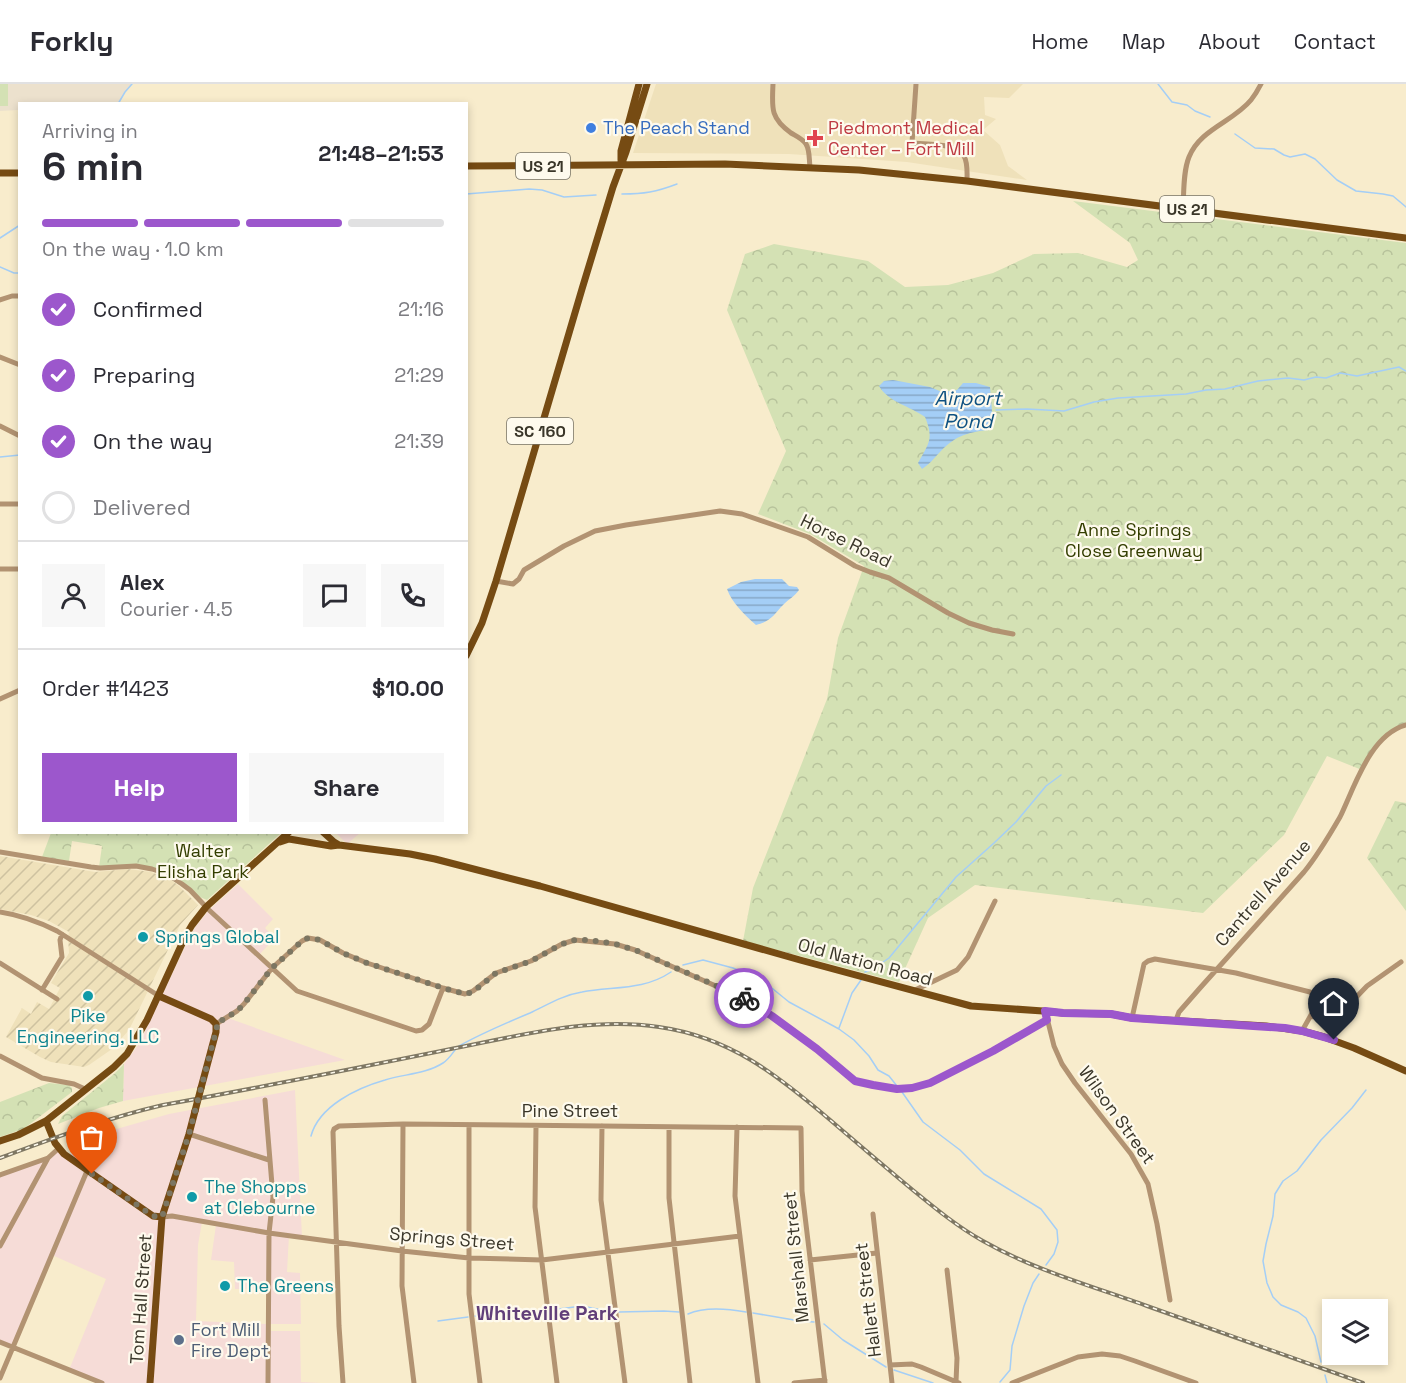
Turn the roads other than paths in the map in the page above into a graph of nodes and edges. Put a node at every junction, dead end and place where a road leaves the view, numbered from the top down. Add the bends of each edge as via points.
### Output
1 (639, 84) edge
2 (647, 84) edge
3 (773, 84) edge
4 (916, 84) edge
5 (1261, 84) edge
6 (621, 165) junction
7 (468, 166) edge
8 (810, 167) junction
9 (18, 172) edge
10 (0, 173) edge
11 (967, 181) junction
12 (1183, 208) junction
13 (1406, 238) edge
14 (18, 296) edge
15 (0, 300) edge
16 (0, 357) edge
17 (18, 364) edge
18 (0, 426) edge
19 (18, 435) edge
20 (0, 504) edge
21 (18, 504) edge
22 (0, 569) edge
23 (18, 569) edge
24 (496, 581) junction
25 (1013, 634) dead end
26 (468, 652) edge
27 (18, 691) edge
28 (0, 699) edge
29 (1406, 725) edge
30 (287, 834) edge
31 (325, 834) edge
32 (278, 842) junction
33 (339, 844) junction
34 (0, 852) edge
35 (994, 901) dead end
36 (206, 907) junction
37 (0, 912) edge
38 (63, 934) junction
39 (1401, 962) dead end
40 (0, 963) edge
41 (272, 968) junction
42 (1217, 969) junction
43 (443, 988) junction
44 (42, 990) junction
45 (913, 991) junction
46 (159, 996) junction
47 (57, 999) dead end
48 (1045, 1011) junction
49 (1310, 1017) junction
50 (1132, 1018) junction
51 (1047, 1020) junction
52 (1176, 1020) junction
53 (216, 1024) junction
54 (1302, 1031) junction
55 (0, 1056) edge
56 (1406, 1071) edge
57 (85, 1089) junction
58 (265, 1100) dead end
59 (46, 1120) junction
60 (403, 1124) junction
61 (469, 1125) junction
62 (536, 1126) junction
63 (602, 1126) junction
64 (669, 1127) junction
65 (737, 1127) junction
66 (801, 1128) joint
67 (189, 1134) junction
68 (0, 1141) edge
69 (59, 1148) junction
70 (48, 1158) junction
71 (269, 1160) junction
72 (87, 1171) junction
73 (0, 1174) edge
74 (873, 1214) dead end
75 (162, 1217) junction
76 (269, 1233) junction
77 (740, 1236) junction
78 (336, 1242) junction
79 (674, 1244) junction
80 (0, 1246) edge
81 (402, 1251) junction
82 (608, 1252) junction
83 (877, 1253) junction
84 (469, 1258) junction
85 (542, 1260) junction
86 (810, 1260) junction
87 (947, 1270) dead end
88 (1170, 1300) dead end
89 (0, 1342) edge
90 (13, 1346) junction
91 (890, 1365) junction
92 (0, 1378) edge
93 (825, 1382) edge
94 (958, 1382) edge
95 (102, 1383) edge
96 (150, 1383) edge
97 (268, 1383) edge
98 (343, 1383) edge
99 (414, 1383) edge
100 (480, 1383) edge
101 (557, 1383) edge
102 (625, 1383) edge
103 (690, 1383) edge
104 (758, 1383) edge
105 (794, 1383) edge
106 (892, 1383) edge
107 (1012, 1383) edge
108 (1196, 1383) edge

1 - 6 main road, SC 160 via 621,151
2 - 6 main road, SC 160
3 - 8 street via 775,117 805,141
4 - 11 street via 912,143 956,148 964,156
5 - 12 street via 1251,101 1199,140 1192,150
6 - 7 main road, US 21
6 - 8 main road, US 21
6 - 24 main road, SC 160 / SC 160
8 - 11 main road, US 21
9 - 10 main road
11 - 12 main road, US 21
12 - 13 main road, US 21
14 - 15 street
16 - 17 street
18 - 19 street
20 - 21 street
22 - 23 street
24 - 25 street, Horse Road via 513,584 524,570 595,531 720,511 742,514 808,537 855,566 889,578 948,613
24 - 26 main road, SC 160 / SC 160
27 - 28 street
29 - 42 street, Cantrell Avenue via 1390,732 1373,750 1319,853
30 - 32 main road
31 - 33 main road, Old Nation Road
32 - 33 main road via 289,839
32 - 36 main road
33 - 45 main road, Old Nation Road via 435,859
34 - 36 street via 91,867 152,869 183,884
35 - 45 street via 968,957 957,970
36 - 41 street
36 - 46 main road via 186,935
37 - 38 street via 40,922
38 - 44 street via 62,957
38 - 46 street
39 - 49 street via 1367,986 1343,1011
40 - 44 street
41 - 43 street via 302,941 313,938 367,963
41 - 43 street via 297,991 418,1031 429,1024
41 - 53 street via 237,1011
42 - 49 street via 1310,992 1317,1000
42 - 50 street via 1155,959 1145,962
42 - 52 street, Cantrell Avenue
43 - 51 street via 473,992 496,973 575,940 615,944 745,999 855,1081 897,1089 930,1083
44 - 47 street
45 - 48 main road, Old Nation Road via 971,1006
46 - 53 main road
46 - 57 main road via 127,1054
48 - 50 main road, Old Nation Road
48 - 51 street, Wilson Street
49 - 54 street
50 - 52 main road, Old Nation Road
51 - 88 street, Wilson Street via 1062,1064 1131,1154 1148,1184
52 - 54 main road, Old Nation Road
53 - 67 main road, Tom Hall Street, bridge
54 - 56 main road, Old Nation Road
55 - 57 street via 42,1078
57 - 59 main road
58 - 71 street
59 - 68 main road
59 - 69 main road
60 - 61 street, Pine Street
60 - 78 street, Pine Street via 334,1129
60 - 81 street
61 - 62 street, Pine Street
61 - 84 street
62 - 63 street, Pine Street
62 - 85 street via 535,1207
63 - 64 street, Pine Street
63 - 82 street via 602,1200
64 - 65 street, Pine Street
64 - 79 street via 669,1198
65 - 66 street, Pine Street
65 - 77 street via 735,1197
66 - 86 street, Marshall Street via 802,1191
67 - 71 street
67 - 75 main road, Tom Hall Street
69 - 70 street
69 - 72 main road
70 - 73 street
70 - 80 street
71 - 76 street via 273,1197
72 - 75 main road via 153,1216
72 - 90 street
74 - 83 street, Hallett Street
75 - 76 street, Springs Street
75 - 96 main road, Tom Hall Street
76 - 78 street, Springs Street
76 - 97 street
77 - 79 street, Springs Street
77 - 104 street
78 - 81 street, Springs Street
78 - 98 street
79 - 82 street, Springs Street
79 - 103 street
81 - 84 street, Springs Street
81 - 99 street via 402,1286
82 - 85 street, Springs Street
82 - 102 street
83 - 86 street
83 - 91 street, Hallett Street
84 - 85 street, Springs Street
84 - 100 street via 469,1294
85 - 101 street
86 - 93 street, Marshall Street
87 - 94 street
89 - 90 street
90 - 92 street
90 - 95 street
91 - 94 street via 912,1364
91 - 106 street, Hallett Street
93 - 105 street
107 - 108 street via 1078,1357 1102,1354 1120,1356

